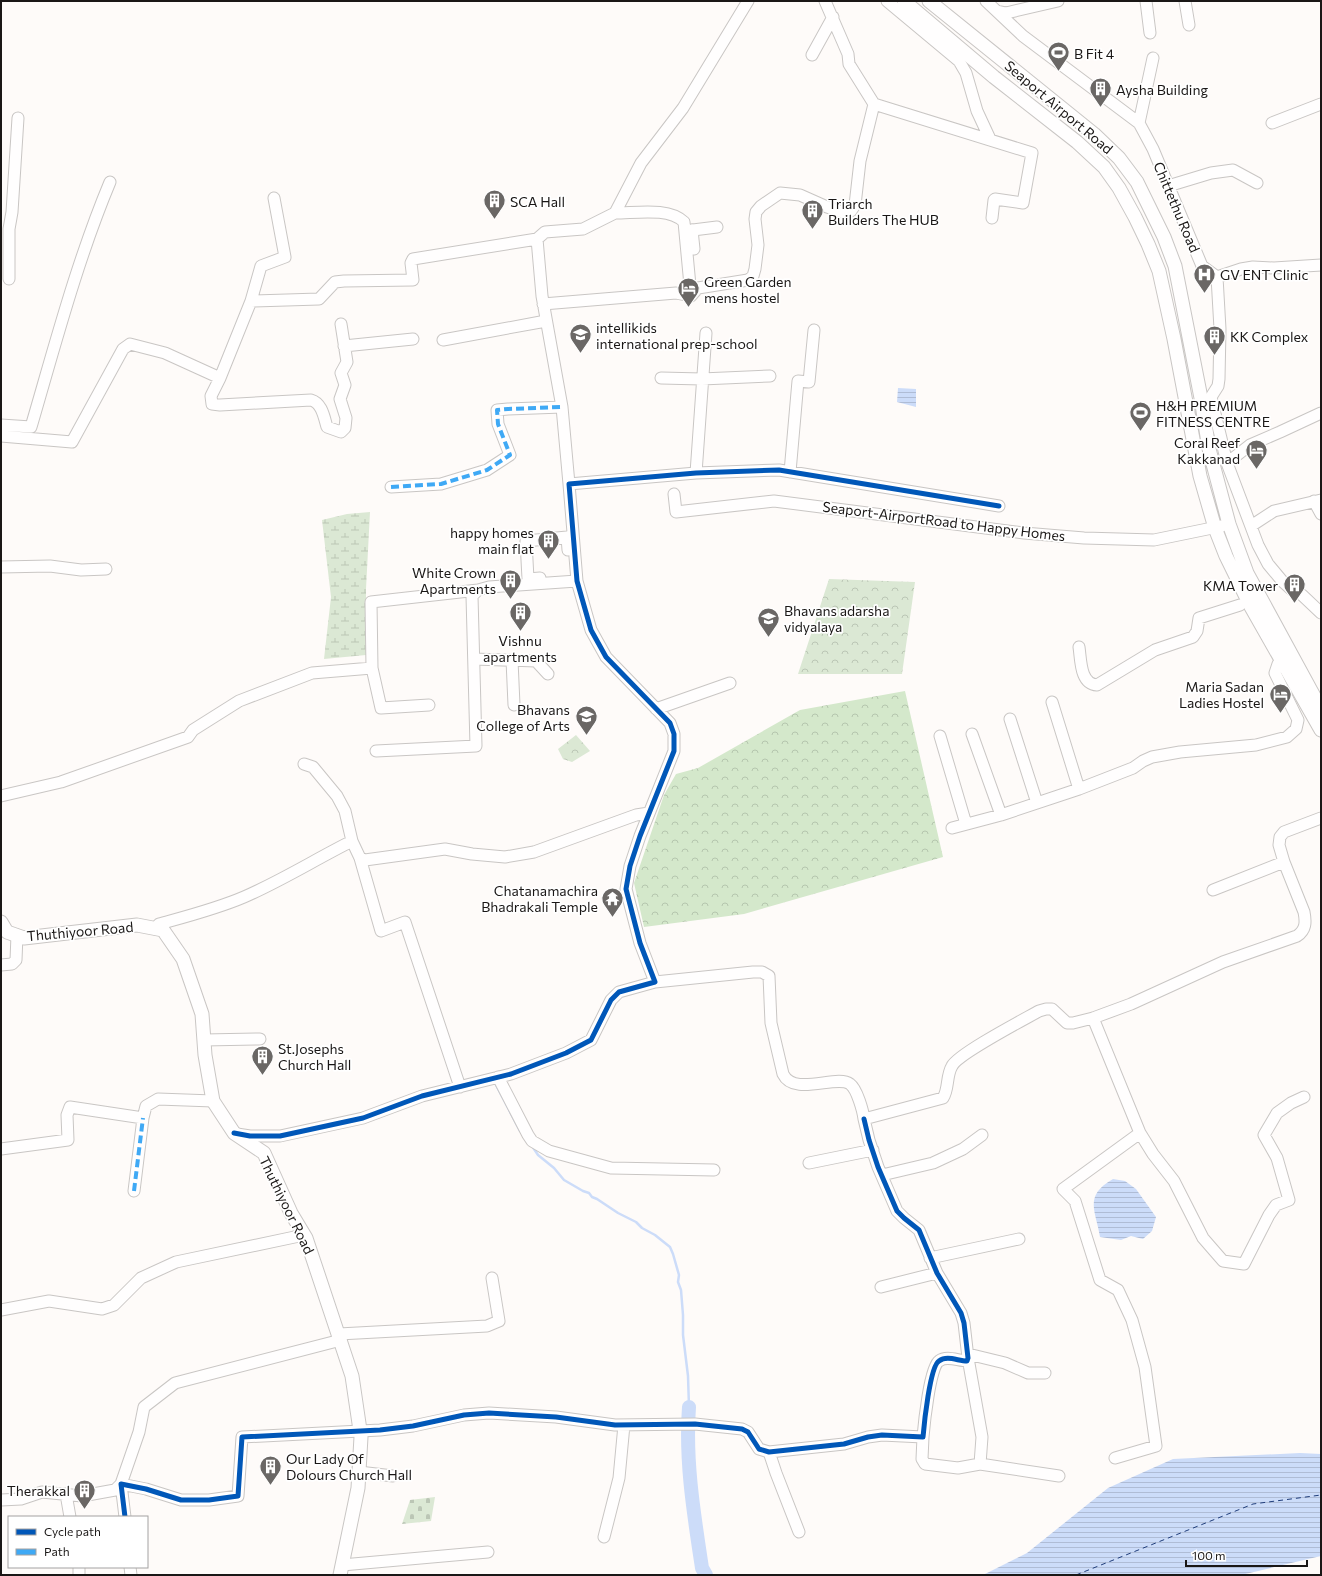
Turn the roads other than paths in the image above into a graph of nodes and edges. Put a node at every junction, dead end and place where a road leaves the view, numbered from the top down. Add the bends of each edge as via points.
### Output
1 (748, 1) edge
2 (826, 1) edge
3 (887, 1) edge
4 (904, 1) edge
5 (986, 1) edge
6 (1058, 1) edge
7 (1146, 1) edge
8 (1185, 1) edge
9 (936, 2) edge
10 (997, 11) junction
11 (833, 17) junction
12 (1189, 24) dead end
13 (1150, 33) dead end
14 (812, 55) dead end
15 (1154, 58) dead end
16 (874, 104) junction
17 (1321, 104) edge
18 (18, 118) dead end
19 (1139, 123) junction
20 (1272, 123) dead end
21 (990, 139) junction
22 (110, 182) dead end
23 (1257, 183) dead end
24 (1168, 186) junction
25 (274, 198) dead end
26 (615, 213) junction
27 (992, 218) dead end
28 (718, 227) dead end
29 (689, 230) junction
30 (537, 239) junction
31 (1321, 265) edge
32 (730, 276) dead end
33 (1217, 277) junction
34 (9, 279) dead end
35 (691, 296) junction
36 (251, 301) junction
37 (543, 304) junction
38 (546, 321) junction
39 (341, 324) dead end
40 (814, 330) dead end
41 (706, 333) dead end
42 (412, 338) dead end
43 (444, 340) dead end
44 (344, 346) junction
45 (770, 376) dead end
46 (220, 378) junction
47 (661, 378) dead end
48 (702, 379) junction
49 (1206, 397) junction
50 (1186, 400) junction
51 (562, 407) junction
52 (1321, 413) edge
53 (1, 425) edge
54 (1, 436) edge
55 (1227, 463) junction
56 (790, 472) junction
57 (696, 473) junction
58 (569, 484) junction
59 (391, 487) dead end
60 (674, 494) dead end
61 (1317, 501) edge
62 (999, 506) dead end
63 (1321, 514) edge
64 (1229, 524) junction
65 (1251, 526) junction
66 (1215, 528) junction
67 (1, 567) edge
68 (106, 569) dead end
69 (574, 577) junction
70 (478, 590) junction
71 (1240, 605) dead end
72 (1321, 613) edge
73 (1079, 647) dead end
74 (1287, 658) junction
75 (474, 660) junction
76 (512, 660) junction
77 (372, 668) junction
78 (548, 674) dead end
79 (730, 683) dead end
80 (1052, 702) dead end
81 (514, 704) dead end
82 (429, 705) dead end
83 (656, 708) junction
84 (1321, 709) edge
85 (1010, 719) dead end
86 (1321, 730) edge
87 (972, 734) dead end
88 (940, 736) dead end
89 (376, 751) dead end
90 (304, 764) dead end
91 (1079, 790) junction
92 (1, 796) edge
93 (1037, 803) junction
94 (649, 813) junction
95 (1001, 815) junction
96 (1321, 818) edge
97 (966, 824) junction
98 (952, 828) dead end
99 (352, 841) junction
100 (360, 858) junction
101 (1284, 862) junction
102 (1213, 890) dead end
103 (1, 922) edge
104 (155, 929) junction
105 (17, 936) junction
106 (1, 965) edge
107 (655, 982) junction
108 (1093, 1018) junction
109 (260, 1039) dead end
110 (204, 1040) junction
111 (493, 1079) junction
112 (460, 1086) junction
113 (1304, 1097) dead end
114 (213, 1101) junction
115 (143, 1118) junction
116 (864, 1119) junction
117 (234, 1133) junction
118 (1140, 1134) junction
119 (982, 1135) dead end
120 (1, 1149) edge
121 (873, 1150) junction
122 (809, 1163) dead end
123 (714, 1170) dead end
124 (882, 1176) junction
125 (134, 1191) dead end
126 (304, 1235) junction
127 (1019, 1239) dead end
128 (930, 1258) junction
129 (937, 1274) junction
130 (492, 1278) dead end
131 (881, 1287) dead end
132 (1, 1310) edge
133 (340, 1337) junction
134 (968, 1356) junction
135 (1045, 1373) dead end
136 (624, 1425) junction
137 (360, 1432) junction
138 (923, 1437) junction
139 (769, 1452) junction
140 (1115, 1458) dead end
141 (980, 1464) junction
142 (359, 1472) junction
143 (393, 1476) dead end
144 (1059, 1476) dead end
145 (121, 1484) junction
146 (66, 1494) junction
147 (1, 1500) edge
148 (70, 1516) edge
149 (125, 1516) edge
150 (799, 1532) dead end
151 (604, 1537) dead end
152 (488, 1552) dead end
153 (341, 1570) edge

1 - 26 street via 683,108 641,163
2 - 11 street
3 - 21 street via 959,60
4 - 50 main road via 1104,167 1135,217 1158,271
5 - 10 street, Chittethu Road
6 - 10 street via 1006,13
7 - 13 street
8 - 12 street
9 - 49 main road, Seaport Airport Road via 1094,134 1119,158 1137,182 1156,218 1175,266
10 - 19 street, Chittethu Road via 1023,36
11 - 14 street
11 - 16 street via 848,54 849,64
15 - 19 street
16 - 21 street
16 - 35 street via 860,160 855,205 851,211 846,213 800,195 780,193 760,206 756,212 758,244 753,276 748,280 698,288
17 - 20 street
18 - 34 street via 9,229
19 - 24 street, Chittethu Road
21 - 27 street via 1030,151 1032,154 1023,203 995,199
22 - 53 street via 74,283 31,427
23 - 24 street via 1233,170 1211,173
24 - 33 street, Chittethu Road via 1202,266
25 - 36 street via 285,257 261,266
26 - 29 street via 663,212 678,216
26 - 30 street via 583,229 546,232
28 - 29 street
29 - 32 street via 696,280 699,282
29 - 35 street
30 - 36 street via 413,259 413,280 344,280 335,282 319,299
30 - 37 street
31 - 33 street via 1253,267
33 - 49 street via 1219,379 1218,386
35 - 37 street via 676,293
36 - 46 street
37 - 38 street
38 - 43 street
38 - 51 street
39 - 44 street
40 - 56 street via 809,382 798,381
41 - 48 street
42 - 44 street
44 - 46 street via 347,362 341,373 345,384 340,398 346,418 345,428 341,432 327,427 316,401 212,404 211,396
45 - 48 street
46 - 54 street via 165,353 130,344 123,349 72,442
47 - 48 street
48 - 57 street
49 - 50 main road
49 - 55 street
49 - 64 main road, Seaport Airport Road via 1212,464
50 - 66 main road via 1200,476
51 - 58 street
51 - 59 street via 497,410 498,424 510,455 487,470 441,484
52 - 55 street via 1250,445
55 - 65 street
56 - 57 street via 779,470
56 - 62 street
57 - 58 street
58 - 69 street
60 - 66 street, Seaport-AirportRoad to Happy Homes via 676,512 774,501 1084,538 1154,540
61 - 63 street
61 - 65 street via 1274,511
64 - 66 street, Seaport-AirportRoad to Happy Homes
64 - 74 main road, Seaport Airport Road via 1246,573
65 - 72 street via 1268,564 1292,590 1302,595
66 - 74 main road via 1250,605
67 - 68 street
69 - 69 street via 528,580 526,541 567,538
69 - 70 street
69 - 83 street via 591,630 606,657
70 - 75 street via 472,596
70 - 77 street via 371,602
71 - 73 street via 1199,618 1197,631 1193,637 1155,650 1097,684 1087,681 1084,676
74 - 84 main road, Seaport Airport Road
74 - 86 main road
74 - 91 street via 1278,664 1275,673 1298,720 1296,729 1287,737 1256,744 1152,757 1133,768
75 - 76 street
75 - 89 street via 476,746
76 - 78 street via 536,661
76 - 81 street
77 - 82 street via 381,708
77 - 92 street via 312,673 239,700 193,730 188,737 61,782
79 - 83 street
80 - 91 street
83 - 94 street via 670,723 674,734 674,750
85 - 93 street
87 - 95 street
88 - 97 street
90 - 99 street via 313,767 337,796 345,811
91 - 93 street
93 - 95 street
94 - 100 street via 636,815 534,852 505,857 445,849 365,860
94 - 107 street via 630,866 626,889 640,942
95 - 97 street
96 - 101 street via 1284,832 1279,845
97 - 98 street
99 - 100 street
99 - 104 street via 244,897 211,910 159,924
100 - 112 street via 381,930 405,922
101 - 102 street
101 - 108 street via 1304,912 1306,921 1302,932 1290,940 1223,962 1131,1004
103 - 105 main road, Thuthiyoor Road via 7,932
104 - 105 main road, Thuthiyoor Road via 137,925 24,938
104 - 110 main road, Thuthiyoor Road via 163,930 183,959 202,1014
105 - 106 street via 16,960 12,964
107 - 111 street via 619,992 612,1000 592,1040 566,1053
107 - 116 street via 753,972 762,972 769,976 771,1023 786,1080 792,1083 811,1084 846,1082 852,1085
108 - 116 street via 1067,1024 1052,1009 1039,1011 954,1062 943,1098
108 - 118 street
109 - 110 street
110 - 114 main road, Thuthiyoor Road
111 - 112 street
111 - 123 street via 532,1141 549,1151 610,1168
112 - 117 street via 422,1096 363,1118 280,1136
113 - 118 street via 1277,1113 1264,1135 1277,1158 1289,1200 1276,1205 1244,1264 1223,1261 1202,1238 1174,1181
114 - 115 street via 158,1099 146,1106
114 - 117 main road, Thuthiyoor Road
115 - 120 street via 70,1107 67,1116 68,1140
115 - 125 street
116 - 121 street
117 - 126 main road, Thuthiyoor Road via 264,1153 291,1213
118 - 140 street via 1063,1189 1075,1201 1100,1280 1118,1290 1132,1320 1145,1367 1156,1446
119 - 124 street via 962,1149 933,1163
121 - 122 street
121 - 124 street
124 - 128 street via 898,1211 919,1230
126 - 132 street via 176,1262 141,1278 114,1305 102,1309 49,1301
126 - 133 main road, Thuthiyoor Road
127 - 128 street
128 - 129 street
129 - 131 street
129 - 134 street via 961,1313
130 - 133 street via 499,1321 487,1326
133 - 137 main road, Thuthiyoor Road via 352,1376
133 - 145 street via 175,1383 144,1407 139,1432
134 - 135 street via 1005,1363 1028,1373
134 - 138 street via 967,1361 946,1358 935,1364
134 - 141 street via 982,1437
136 - 137 street via 489,1413
136 - 139 street via 695,1424 742,1429 748,1432 759,1449
136 - 151 street via 619,1478
137 - 142 main road, Thuthiyoor Road
137 - 145 street via 242,1437 238,1496 181,1500
138 - 139 street via 882,1435 829,1446
138 - 141 street via 922,1459 925,1464 958,1468
139 - 150 street
141 - 144 street
142 - 143 street
142 - 153 main road, Thuthiyoor Road
145 - 146 street via 115,1490 82,1496
145 - 149 street
146 - 147 street via 42,1492 20,1499
146 - 148 street
152 - 153 street

